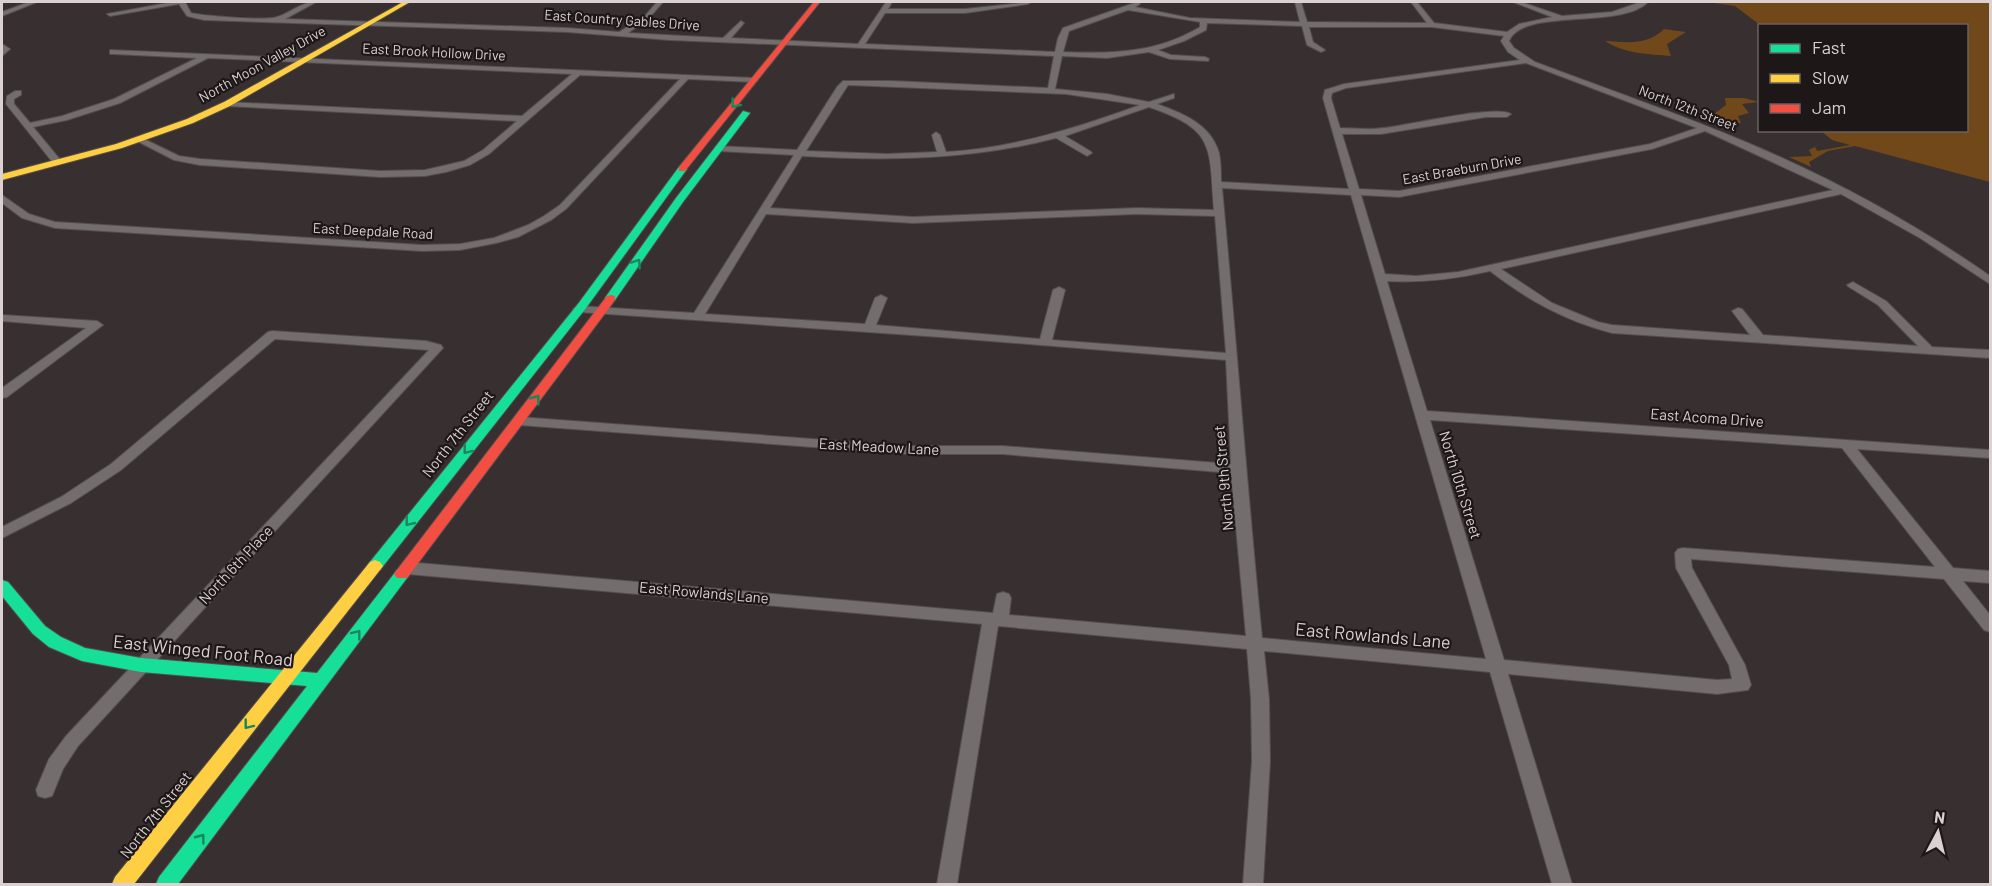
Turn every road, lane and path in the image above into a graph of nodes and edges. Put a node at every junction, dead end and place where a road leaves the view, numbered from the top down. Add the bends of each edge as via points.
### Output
1 (34, 2) edge
2 (181, 2) edge
3 (313, 2) edge
4 (407, 2) edge
5 (660, 2) edge
6 (817, 2) edge
7 (832, 2) edge
8 (889, 2) edge
9 (1028, 2) edge
10 (1141, 2) edge
11 (1298, 2) edge
12 (1414, 2) edge
13 (1516, 2) edge
14 (1645, 2) edge
15 (2, 7) edge
16 (19, 8) junction
17 (1129, 8) junction
18 (883, 12) junction
19 (2, 14) edge
20 (110, 14) dead end
21 (1563, 19) junction
22 (1204, 20) junction
23 (274, 21) junction
24 (741, 23) dead end
25 (1304, 24) junction
26 (367, 25) junction
27 (1432, 25) junction
28 (621, 34) junction
29 (1508, 34) junction
30 (967, 38) dead end
31 (725, 40) junction
32 (785, 42) junction
33 (800, 43) junction
34 (861, 45) junction
35 (2, 46) edge
36 (962, 50) junction
37 (1149, 50) junction
38 (1321, 50) dead end
39 (113, 52) dead end
40 (2, 54) edge
41 (1059, 54) junction
42 (206, 56) junction
43 (1204, 59) dead end
44 (304, 60) junction
45 (1526, 61) junction
46 (579, 72) junction
47 (686, 77) junction
48 (760, 85) junction
49 (1051, 91) junction
50 (18, 93) dead end
51 (1172, 96) dead end
52 (227, 104) junction
53 (1150, 104) junction
54 (752, 106) dead end
55 (1507, 114) dead end
56 (525, 119) junction
57 (26, 126) junction
58 (1706, 128) junction
59 (1337, 131) junction
60 (936, 135) dead end
61 (1057, 135) junction
62 (139, 140) junction
63 (719, 148) junction
64 (800, 153) junction
65 (1087, 153) dead end
66 (942, 155) junction
67 (57, 162) junction
68 (2, 177) edge
69 (1217, 185) junction
70 (1842, 191) junction
71 (1356, 193) junction
72 (2, 198) edge
73 (762, 211) junction
74 (1220, 213) junction
75 (1491, 267) junction
76 (1990, 270) edge
77 (1977, 271) junction
78 (1382, 277) junction
79 (1990, 281) edge
80 (1853, 285) dead end
81 (1059, 290) dead end
82 (881, 298) dead end
83 (579, 309) junction
84 (603, 310) junction
85 (1738, 311) dead end
86 (697, 317) junction
87 (2, 318) edge
88 (869, 328) junction
89 (1760, 340) junction
90 (1045, 343) junction
91 (1930, 351) junction
92 (1990, 354) edge
93 (1232, 357) junction
94 (2, 394) edge
95 (1421, 415) junction
96 (519, 421) junction
97 (1846, 444) junction
98 (1990, 454) edge
99 (1238, 469) junction
100 (446, 477) junction
101 (474, 479) junction
102 (2, 533) edge
103 (407, 568) junction
104 (1949, 573) junction
105 (1990, 577) edge
106 (2, 586) edge
107 (1003, 598) dead end
108 (995, 619) junction
109 (1990, 626) edge
110 (1256, 645) junction
111 (143, 666) junction
112 (1499, 667) junction
113 (284, 679) junction
114 (321, 680) junction
115 (45, 790) dead end
116 (123, 885) edge
117 (166, 885) edge
118 (947, 885) edge
119 (1253, 885) edge
120 (1562, 885) edge

1 - 16 street
2 - 20 street
2 - 23 street, East Country Gables Drive via 189,15 196,18
3 - 23 street
4 - 26 main road, North Moon Valley Drive
5 - 28 street
6 - 32 main road, North 7th Street
7 - 33 main road, North 7th Street
8 - 18 street
9 - 18 street via 964,11
10 - 17 street
11 - 25 street
12 - 27 street
13 - 21 street
14 - 21 street via 1615,13
15 - 16 street
16 - 19 street
17 - 22 street
17 - 41 street via 1066,30
18 - 34 street
21 - 29 street via 1525,24
22 - 25 street
22 - 37 street via 1201,30
23 - 26 street, East Country Gables Drive
24 - 31 street
25 - 27 street
25 - 38 street via 1310,43
26 - 28 street, East Country Gables Drive
26 - 44 main road, North Moon Valley Drive
27 - 29 street
28 - 31 street, East Country Gables Drive
29 - 45 street, North 12th Street via 1506,45
30 - 36 street
31 - 32 street, East Country Gables Drive
32 - 33 street, East Country Gables Drive
32 - 48 main road, North 7th Street
33 - 34 street, East Country Gables Drive
33 - 48 main road, North 7th Street
34 - 36 street, East Country Gables Drive
35 - 40 street via 6,49
36 - 41 street, East Country Gables Drive
37 - 41 street, East Country Gables Drive via 1117,56
37 - 43 street, East Country Gables Drive via 1170,57
39 - 42 street, East Brook Hollow Drive
41 - 49 street
42 - 44 street, East Brook Hollow Drive
42 - 57 street via 117,100
44 - 46 street, East Brook Hollow Drive
44 - 52 main road, North Moon Valley Drive
45 - 58 street, North 12th Street
45 - 59 street, North 10th Street via 1334,88 1327,94
46 - 47 street, East Brook Hollow Drive
46 - 56 street
47 - 48 street, East Brook Hollow Drive
47 - 72 street, East Deepdale Road via 549,219 513,235 471,245 422,248 66,226 22,216
48 -> 83 main road, North 7th Street via 657,201
49 - 53 street via 1108,95
49 - 64 street via 846,83
50 - 57 street via 10,98 10,104
51 - 53 street
52 - 56 street
52 - 62 main road, North Moon Valley Drive
53 - 61 street
53 - 69 street, North 9th Street via 1179,115 1207,136 1213,147
54 - 63 main road
55 - 59 street via 1381,131
56 - 62 street via 475,160 425,173 200,162 177,158
57 - 67 street
58 - 70 street, North 12th Street
58 - 71 street, East Braeburn Drive via 1652,146 1485,179 1399,194
59 - 71 street, North 10th Street
60 - 66 street
61 - 65 street
61 - 66 street
62 - 67 main road, North Moon Valley Drive
63 - 64 street
84 -> 63 main road
64 - 66 street
64 - 73 street
67 - 68 main road, North Moon Valley Drive
69 - 71 street, East Braeburn Drive
69 - 74 street, North 9th Street
70 - 75 street
70 - 77 street, North 12th Street
71 - 78 street, North 10th Street
73 - 74 street via 913,220 1137,211
73 - 86 street
74 - 93 street, North 9th Street
75 - 78 street via 1436,278
75 - 89 street via 1545,304 1594,325 1634,332
76 - 77 street
77 - 79 street, North 12th Street
78 - 95 street, North 10th Street
80 - 91 street via 1882,303
81 - 90 street
82 - 88 street
83 - 84 street
83 -> 100 main road, North 7th Street
84 - 86 street
96 -> 84 main road
85 - 89 street
86 - 88 street
87 - 94 street via 97,325
88 - 90 street
89 - 91 street
90 - 93 street
91 - 92 street
93 - 99 street, North 9th Street
95 - 97 street, East Acoma Drive
95 - 112 street, North 10th Street
96 - 99 street, East Meadow Lane via 908,450 1002,450
96 - 101 main road
97 - 98 street, East Acoma Drive
97 - 104 street
99 - 110 street, North 9th Street
100 - 101 main road
100 -> 113 main road, North 7th Street
101 - 103 main road
102 - 111 street, North 6th Place via 66,500 116,467 272,335 438,348
103 - 108 street, East Rowlands Lane
114 -> 103 main road
104 - 105 street
104 - 109 street
104 - 112 street, East Rowlands Lane via 1683,554 1684,568 1737,665 1742,686
106 - 111 main road, East Winged Foot Road via 23,615 57,643 96,658
107 - 108 street
108 - 110 street, East Rowlands Lane
108 - 118 street
110 - 112 street, East Rowlands Lane
110 - 119 street, North 9th Street via 1261,761
111 - 113 main road, East Winged Foot Road
111 - 115 street, North 6th Place via 72,741
112 - 120 street, North 10th Street
113 - 114 main road, East Winged Foot Road
113 -> 116 main road, North 7th Street
117 -> 114 main road

